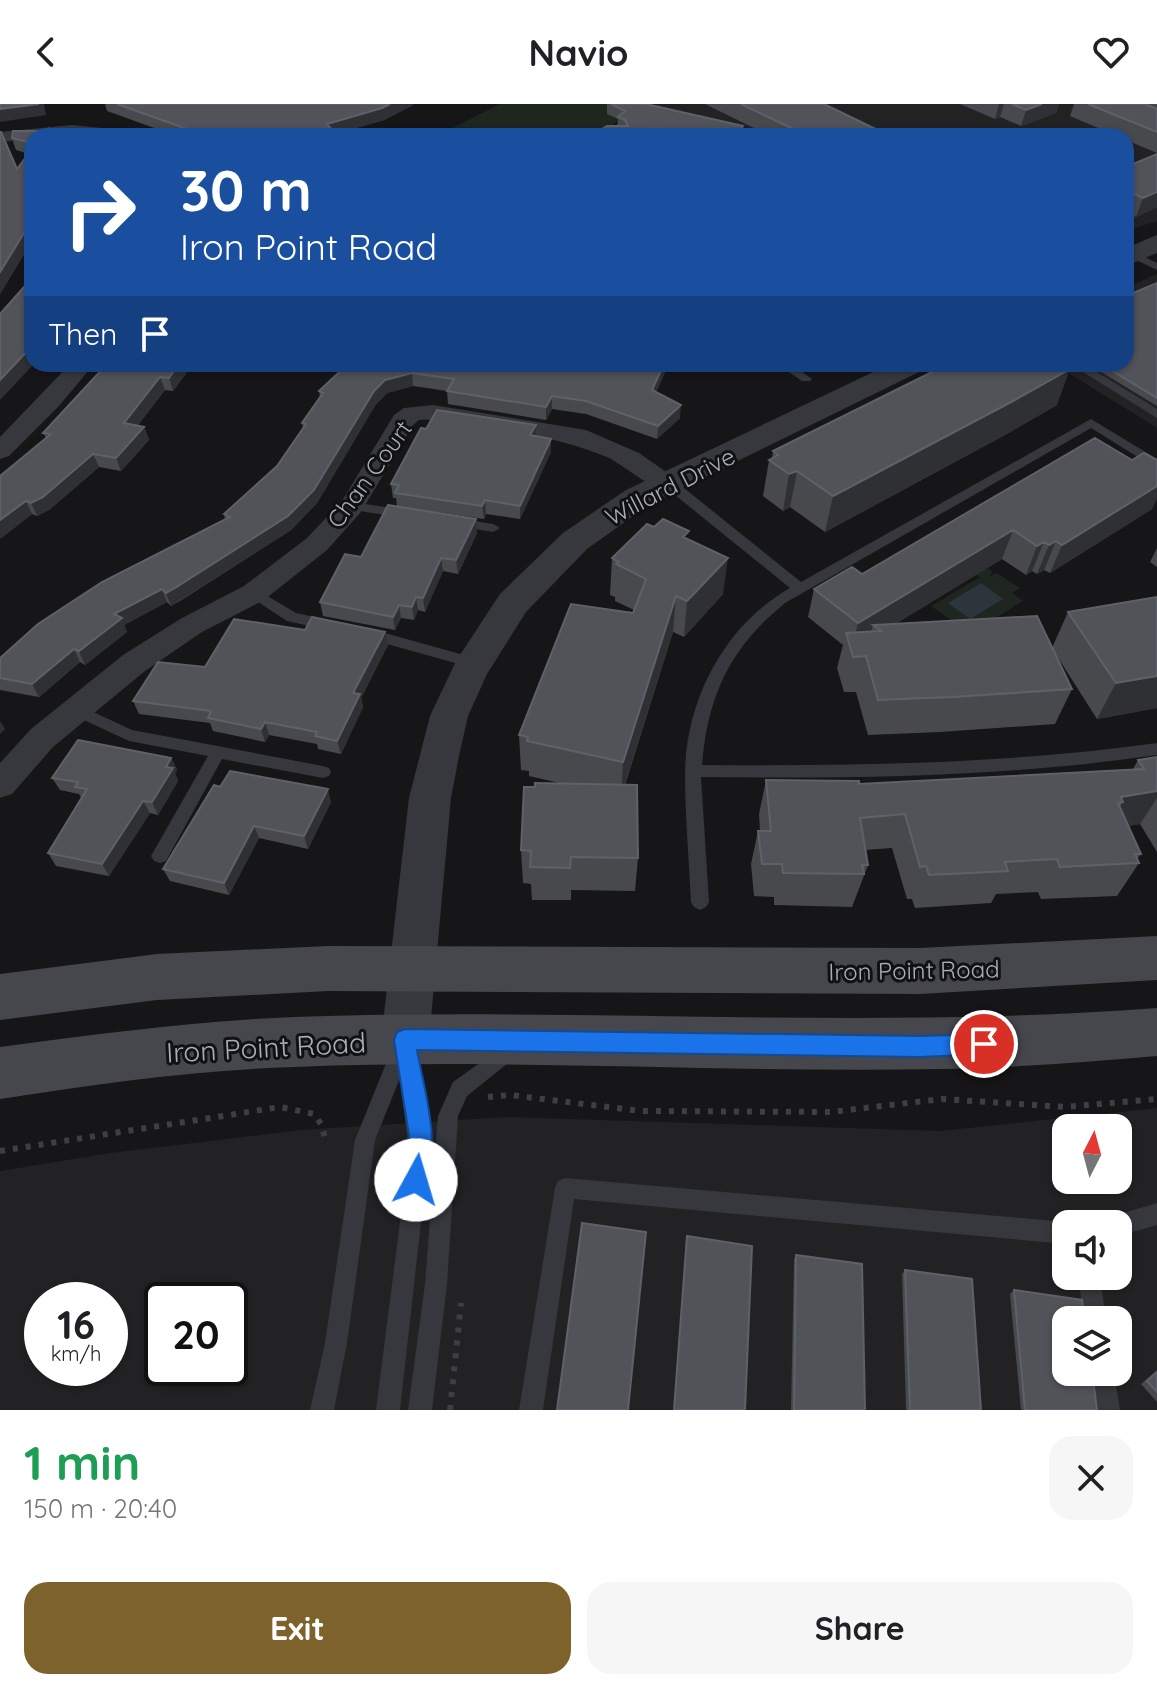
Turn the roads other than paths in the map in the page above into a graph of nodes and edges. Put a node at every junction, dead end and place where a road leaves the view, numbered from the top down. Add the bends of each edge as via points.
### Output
1 (83, 113) dead end
2 (73, 128) edge
3 (24, 135) edge
4 (0, 137) edge
5 (1157, 243) edge
6 (1134, 252) edge
7 (1134, 257) edge
8 (1157, 267) edge
9 (75, 372) edge
10 (795, 372) edge
11 (897, 372) edge
12 (1089, 372) edge
13 (806, 379) dead end
14 (1157, 414) edge
15 (0, 451) edge
16 (1157, 465) edge
17 (669, 483) junction
18 (352, 506) junction
19 (415, 516) edge
20 (446, 521) edge
21 (493, 528) dead end
22 (799, 588) junction
23 (254, 593) junction
24 (473, 663) junction
25 (76, 710) junction
26 (1157, 749) edge
27 (218, 752) junction
28 (693, 771) junction
29 (323, 772) dead end
30 (0, 785) edge
31 (160, 856) dead end
32 (700, 902) dead end
33 (1157, 958) edge
34 (412, 968) junction
35 (0, 997) edge
36 (1157, 1032) edge
37 (405, 1040) junction
38 (524, 1041) junction
39 (0, 1073) edge
40 (1157, 1214) edge
41 (1132, 1221) edge
42 (1052, 1232) edge
43 (1105, 1386) edge
44 (322, 1410) edge
45 (388, 1410) edge
46 (420, 1410) edge
47 (531, 1410) edge
48 (1108, 1410) edge

1 - 2 street
3 - 4 street
5 - 6 street
7 - 8 lane
9 - 15 street
10 - 13 lane
11 - 17 street, Willard Drive
12 - 14 lane
16 - 22 lane via 1091,423
17 - 18 street, Chan Court via 630,458 577,435 426,411 403,420
17 - 22 lane
17 - 24 street, Willard Drive via 601,520 556,557 513,603
18 - 19 lane
18 - 23 street, Chan Court via 317,544
20 - 21 lane
22 - 28 lane via 749,625 730,649 700,713
23 - 24 lane via 292,617 402,640
23 - 25 street, Chan Court via 163,642
24 - 34 street, Willard Drive via 449,716 430,798
25 - 27 lane via 117,731
25 - 30 street, Chan Court
26 - 28 lane via 959,770
27 - 29 lane
27 - 31 lane
28 - 32 lane
33 - 34 main road, Iron Point Road via 922,972
34 - 35 main road, Iron Point Road via 208,973
34 - 37 street, Willard Drive
36 - 38 main road, Iron Point Road via 920,1046
37 - 38 main road, Iron Point Road
37 - 39 main road, Iron Point Road via 174,1050
37 - 44 lane via 365,1140
37 - 45 lane via 420,1135
38 - 46 lane via 471,1077 448,1116
40 - 41 lane
42 - 47 lane via 565,1188
43 - 48 lane

